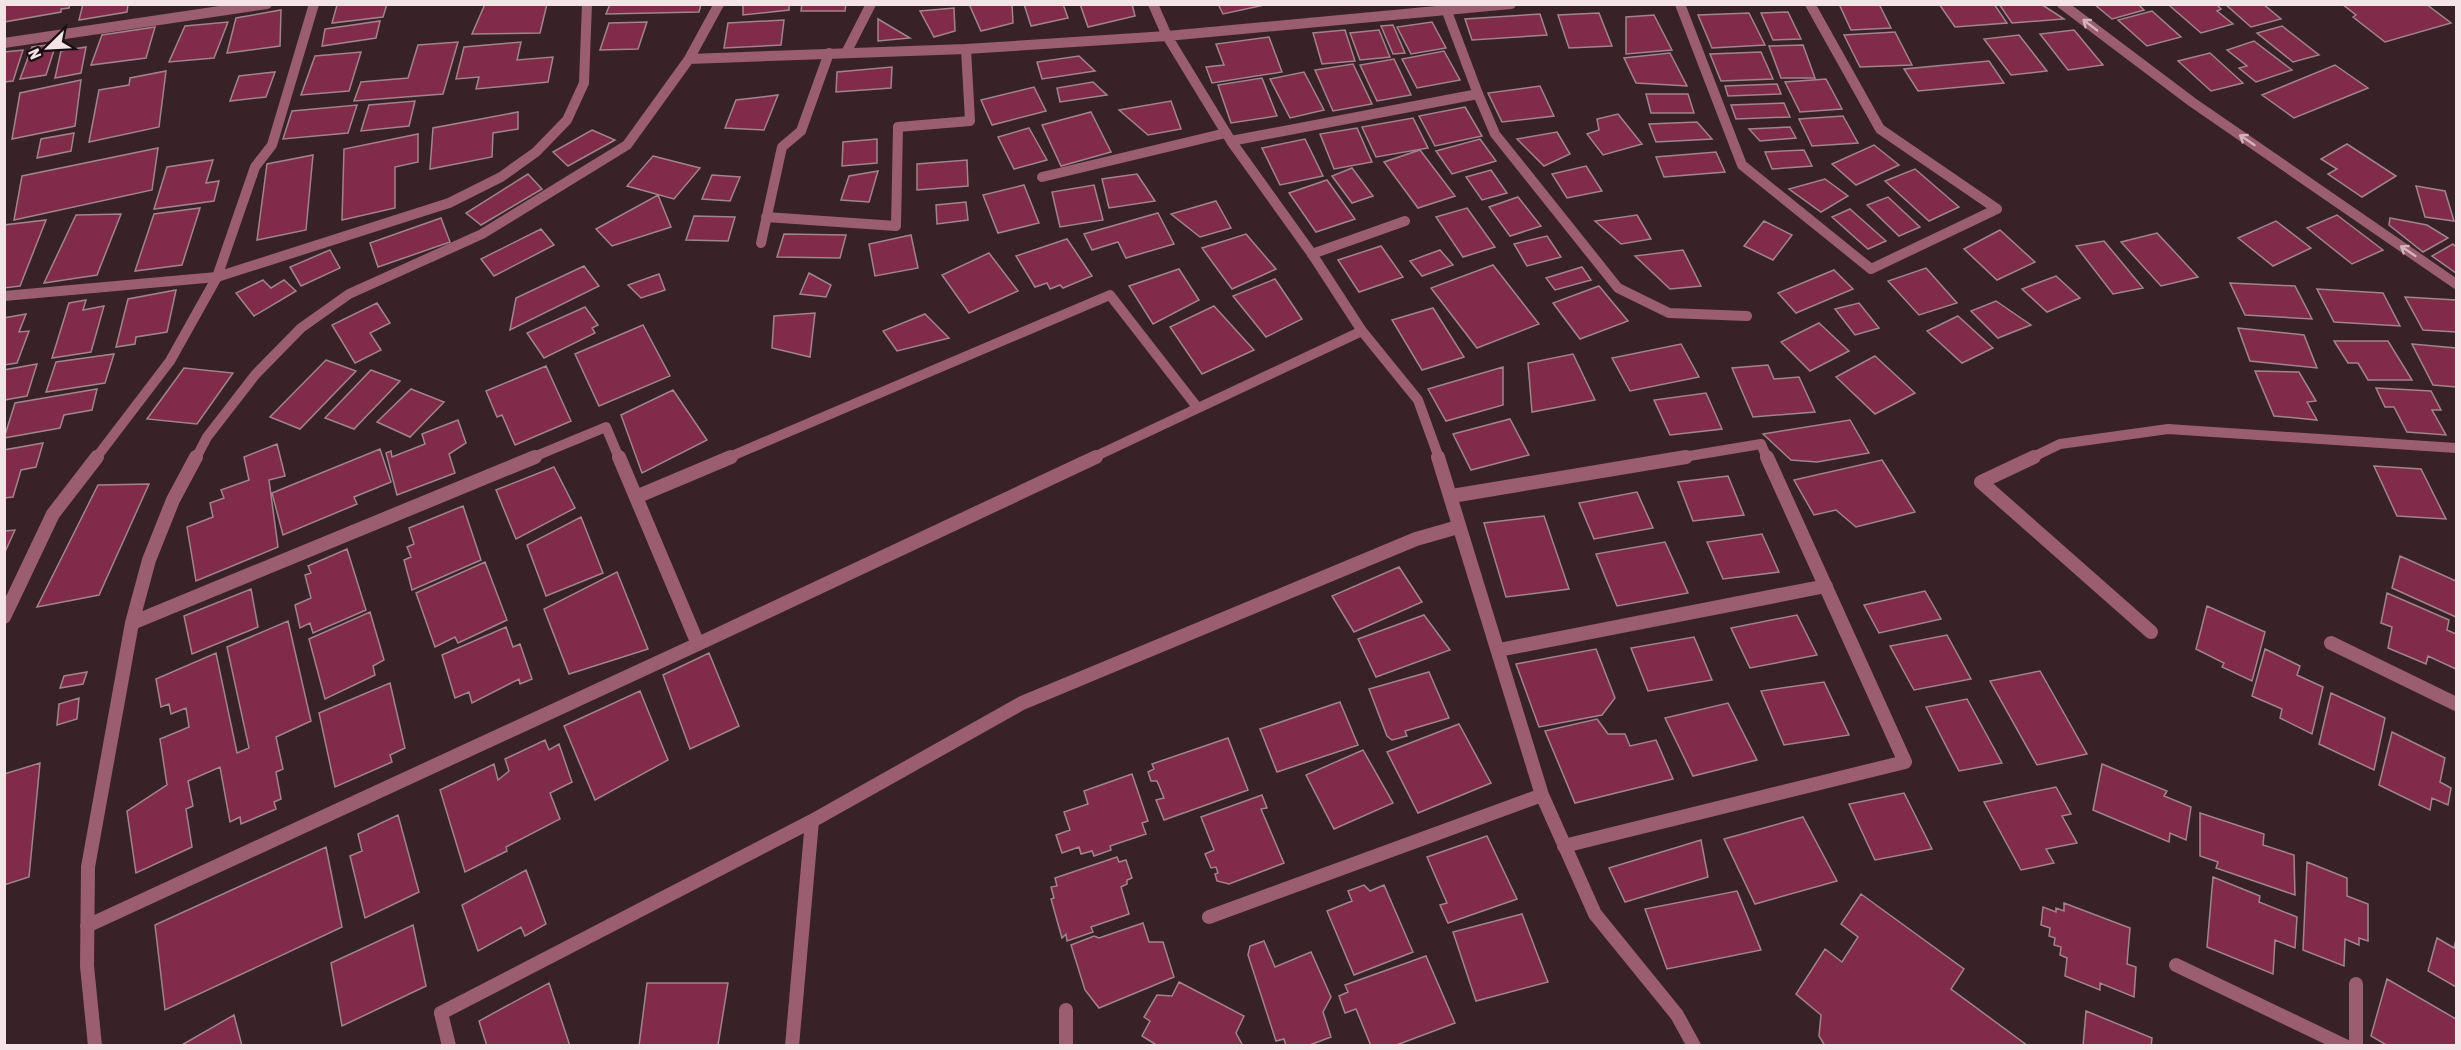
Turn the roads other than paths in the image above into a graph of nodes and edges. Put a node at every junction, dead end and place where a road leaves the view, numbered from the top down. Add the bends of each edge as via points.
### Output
1 (267, 4) edge
2 (314, 4) edge
3 (587, 4) edge
4 (719, 4) edge
5 (871, 4) edge
6 (1153, 4) edge
7 (1511, 4) edge
8 (1680, 4) edge
9 (1810, 4) edge
10 (2062, 4) edge
11 (1446, 9) junction
12 (1167, 36) junction
13 (4, 43) edge
14 (966, 48) junction
15 (829, 53) junction
16 (846, 53) junction
17 (689, 59) junction
18 (1478, 94) junction
19 (1228, 137) junction
20 (1042, 177) dead end
21 (766, 217) junction
22 (1405, 221) dead end
23 (761, 243) dead end
24 (1312, 254) junction
25 (217, 277) junction
26 (2457, 284) edge
27 (4, 296) edge
28 (1747, 316) dead end
29 (1362, 330) junction
30 (1197, 407) junction
31 (2457, 447) edge
32 (1452, 495) junction
33 (636, 497) junction
34 (1458, 527) junction
35 (1826, 586) junction
36 (4, 617) edge
37 (132, 623) junction
38 (2151, 632) dead end
39 (2331, 643) dead end
40 (698, 645) junction
41 (1498, 650) junction
42 (2457, 704) edge
43 (1542, 795) junction
44 (812, 821) junction
45 (1564, 846) junction
46 (1209, 917) dead end
47 (87, 926) junction
48 (2176, 965) dead end
49 (2356, 984) dead end
50 (1066, 1010) dead end
51 (94, 1046) edge
52 (449, 1046) edge
53 (792, 1046) edge
54 (1066, 1046) edge
55 (1694, 1046) edge
56 (2345, 1046) edge
57 (2356, 1046) edge

1 - 13 street
2 - 25 street via 272,145 255,167
3 - 25 street via 584,83 567,120 536,152 501,177 448,203
4 - 17 street
5 - 16 street
6 - 12 street
7 - 11 street
8 - 9 street via 1742,165 1871,269 1997,209 1880,129
26 -> 10 street via 2192,102
11 - 12 street
11 - 18 street
12 - 14 street
12 - 19 street
14 - 16 street
14 - 21 street via 970,122 898,127 896,226
15 - 16 street
15 - 17 street
15 - 21 street via 801,130 782,147
17 - 37 street via 627,145 482,234 349,294 301,327 255,375 207,437 173,500 149,561
18 - 19 street
18 - 28 street via 1495,134 1618,288 1669,313
19 - 20 street
19 - 24 street
21 - 23 street
22 - 24 street
24 - 29 street
25 - 27 street
25 - 36 street via 170,361 53,514
29 - 30 street
29 - 32 street via 1418,400
30 - 33 street via 1110,295
30 - 40 street
31 - 38 street via 2168,429 2060,444 1981,482
32 - 34 street
32 - 35 street via 1761,444
33 - 37 street via 606,427
33 - 40 street
34 - 41 street
34 - 44 street via 1416,538 1022,703
35 - 41 street
35 - 45 street via 1905,762
37 - 47 street via 88,867
39 - 42 street
40 - 47 street
41 - 43 street
43 - 45 street
43 - 46 street
44 - 52 street via 441,1013
44 - 53 street
45 - 55 street via 1595,914 1677,1015
47 - 51 street
48 - 56 street
49 - 57 street
50 - 54 street

